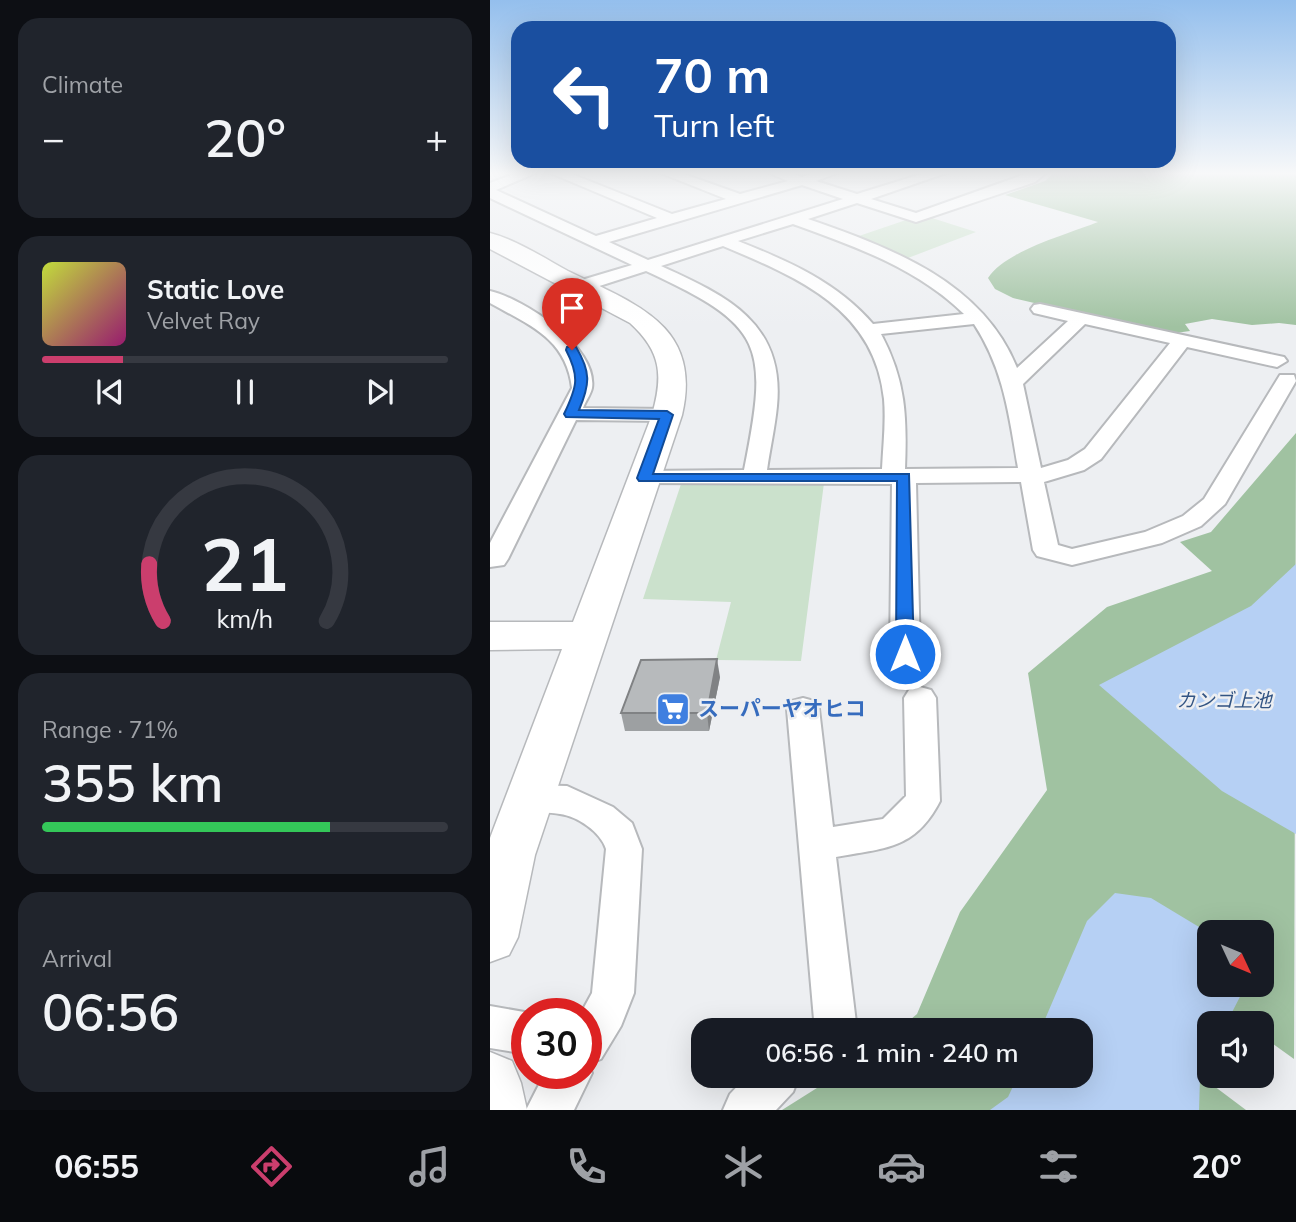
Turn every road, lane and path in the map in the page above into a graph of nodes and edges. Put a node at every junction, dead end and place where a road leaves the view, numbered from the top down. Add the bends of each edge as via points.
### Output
1 (560, 224) edge
2 (655, 224) edge
3 (779, 224) edge
4 (807, 224) edge
5 (490, 240) edge
6 (595, 241) junction
7 (724, 241) junction
8 (648, 265) junction
9 (581, 286) junction
10 (490, 296) edge
11 (1040, 309) dead end
12 (976, 318) junction
13 (1081, 318) junction
14 (869, 330) junction
15 (1183, 340) junction
16 (1282, 370) joint
17 (1013, 383) junction
18 (570, 414) junction
19 (667, 415) junction
20 (1030, 476) junction
21 (754, 477) junction
22 (898, 477) junction
23 (644, 478) junction
24 (490, 559) edge
25 (587, 635) junction
26 (490, 636) edge
27 (905, 654) dead end
28 (920, 698) dead end
29 (803, 709) dead end
30 (528, 799) junction
31 (818, 845) junction
32 (490, 937) edge
33 (602, 1011) edge
34 (835, 1018) edge
35 (490, 1027) edge
36 (511, 1030) edge
37 (490, 1083) edge
38 (765, 1088) edge
39 (561, 1089) edge
40 (495, 1110) edge
41 (549, 1110) edge
42 (746, 1110) edge

1 - 6 street
2 - 6 street
3 - 7 street
4 - 12 street via 916,267 947,288
5 - 9 street
6 - 8 street
7 - 8 street
7 - 14 street via 817,283
8 - 9 street
8 - 21 street via 718,299 761,346 768,386
9 - 19 street via 633,314 660,338 671,359 675,382
10 - 18 street via 572,350 580,366 582,388
11 - 13 street
12 - 14 street
12 - 17 street via 1007,362
13 - 15 street
13 - 17 street
14 - 22 street via 887,364 893,392
15 - 16 street
15 - 20 street via 1093,454 1058,471
16 - 20 street via 1213,503 1176,530 1072,557 1046,550
17 - 20 street
18 - 19 street
18 - 24 street via 495,559
19 - 23 street
20 - 22 street
21 - 22 street
21 - 23 street
22 - 27 street
23 - 25 street
25 - 26 street
25 - 30 street
28 - 31 street via 923,802 893,832
29 - 31 street
30 - 32 street
30 - 33 street via 567,800 601,817 619,833 624,849 613,993
31 - 34 street
35 - 36 street
37 - 40 street
38 - 42 street
39 - 41 street

